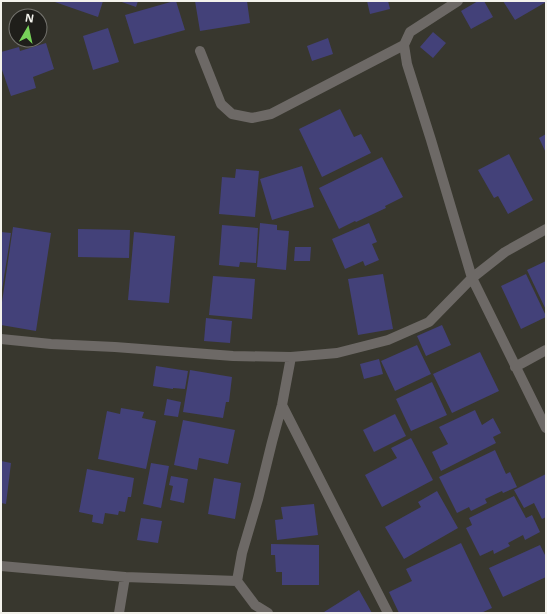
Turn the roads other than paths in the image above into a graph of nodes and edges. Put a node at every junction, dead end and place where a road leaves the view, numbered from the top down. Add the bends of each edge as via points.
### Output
1 (458, 1) edge
2 (404, 45) junction
3 (200, 51) dead end
4 (546, 228) edge
5 (472, 278) junction
6 (1, 339) edge
7 (546, 350) edge
8 (291, 357) junction
9 (515, 367) junction
10 (282, 405) junction
11 (546, 428) edge
12 (1, 566) edge
13 (125, 577) junction
14 (237, 581) junction
15 (119, 613) edge
16 (268, 613) edge
17 (388, 613) edge

1 - 2 street via 410,32
2 - 3 street via 271,114 252,118 232,114 221,104
2 - 5 street via 406,64
4 - 5 street via 506,252
5 - 8 street via 429,322 388,340 337,353
5 - 9 street
6 - 8 street via 233,356
7 - 9 street
8 - 10 street
9 - 11 street
10 - 14 street via 242,553
10 - 17 street
12 - 13 street
13 - 14 street
13 - 15 street
14 - 16 street via 255,605

